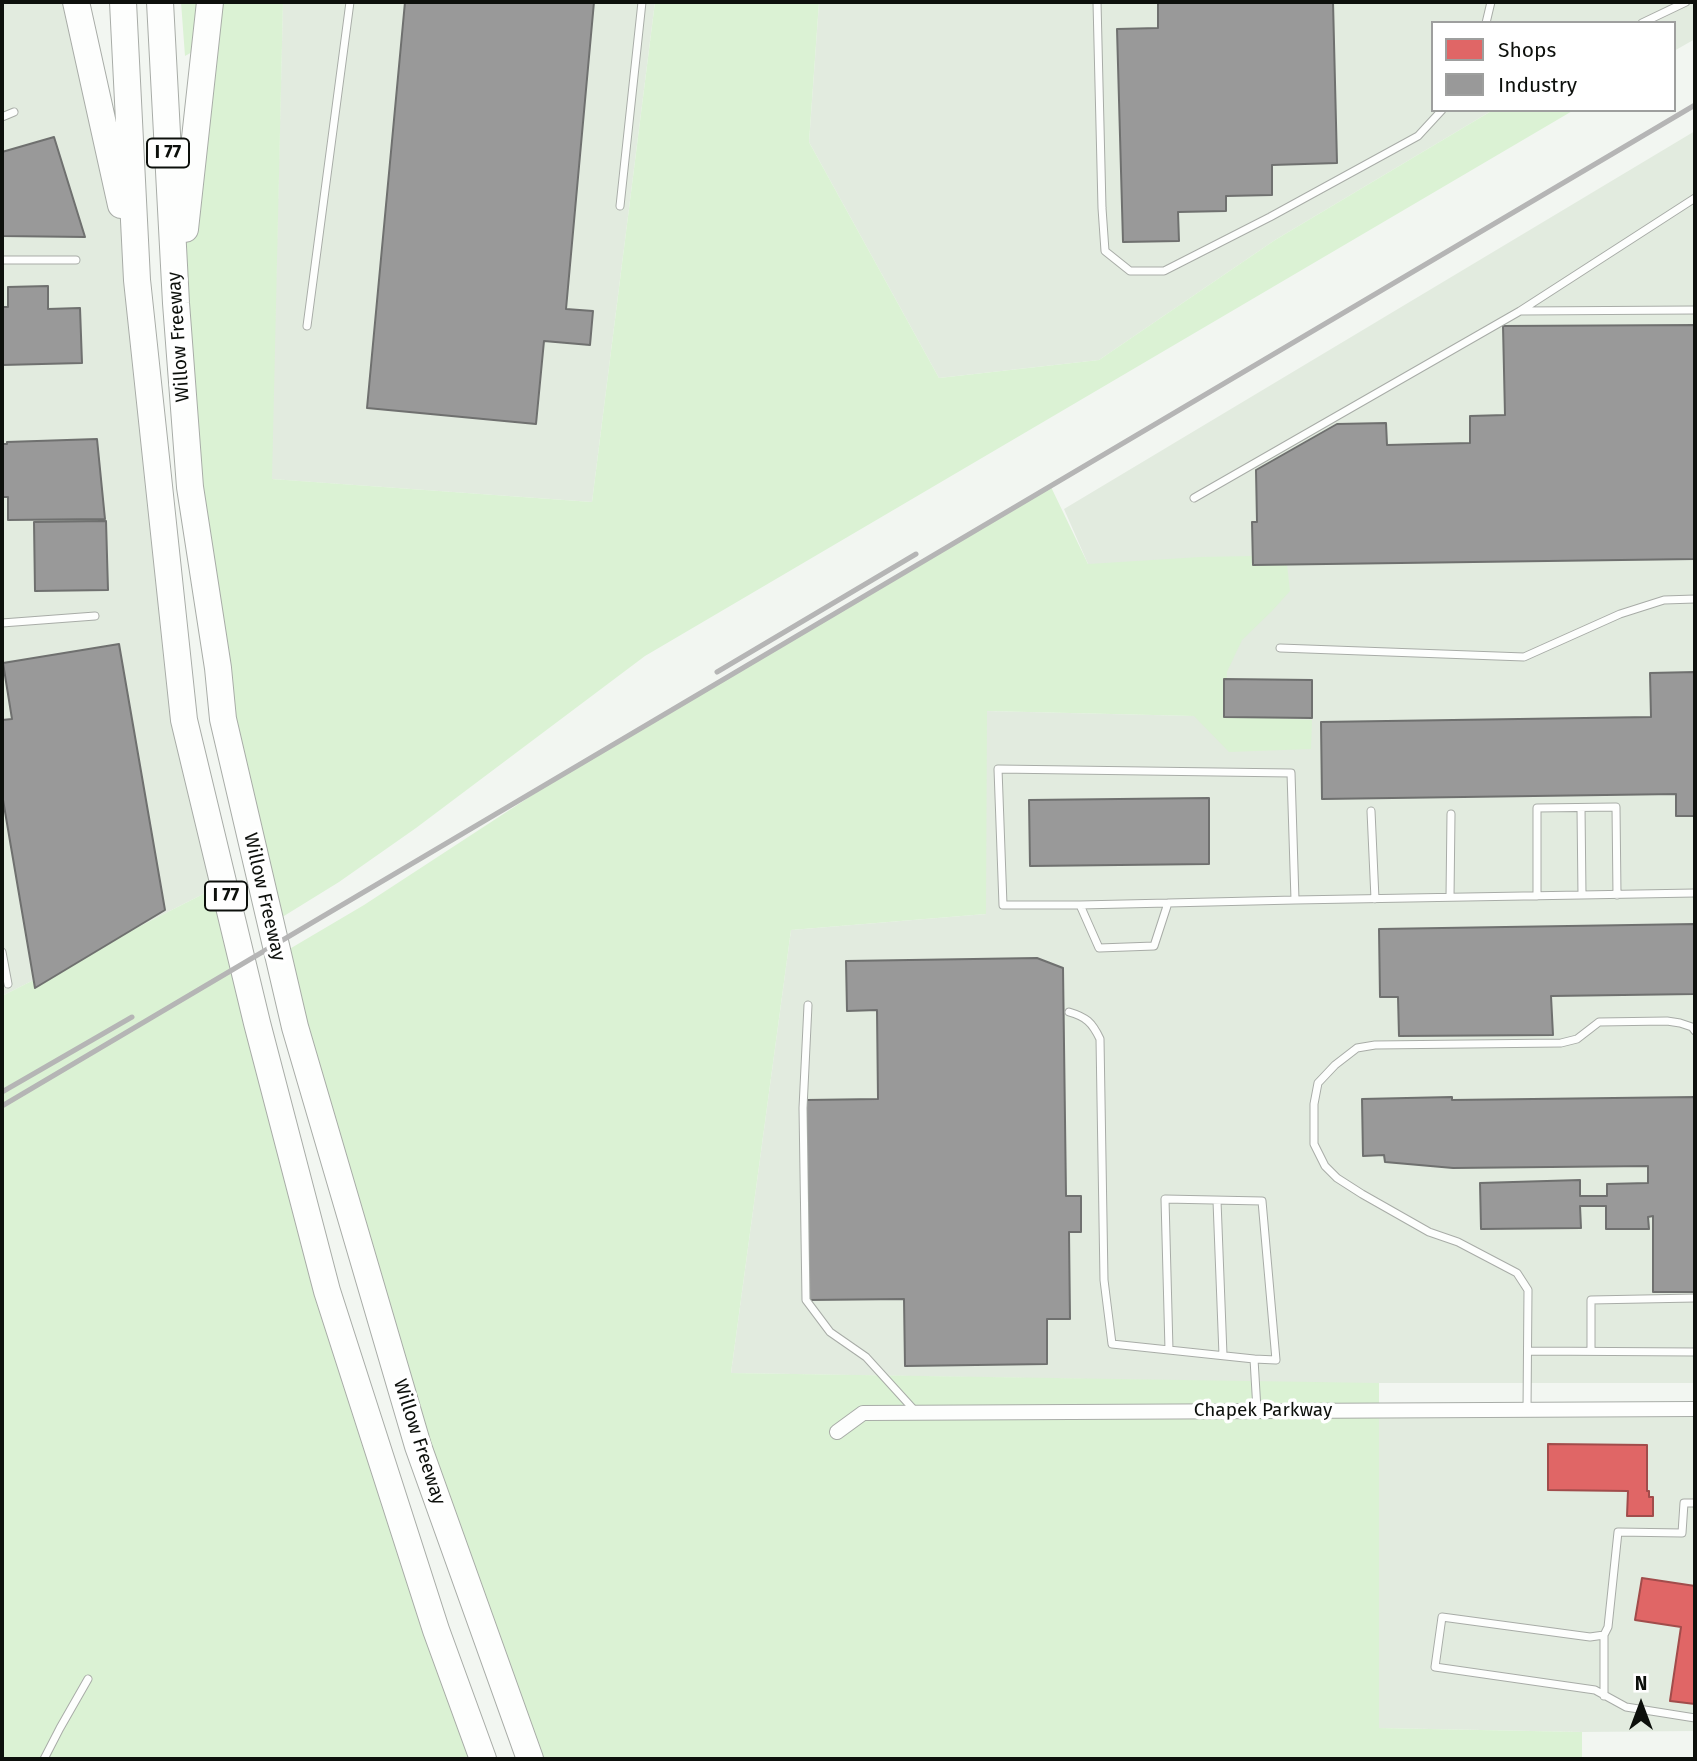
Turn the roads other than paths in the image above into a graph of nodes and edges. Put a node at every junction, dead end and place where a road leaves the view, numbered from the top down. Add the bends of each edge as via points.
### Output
1 (76, 2) edge
2 (123, 2) edge
3 (160, 2) edge
4 (210, 2) edge
5 (350, 2) edge
6 (642, 2) edge
7 (1097, 2) edge
8 (1491, 2) edge
9 (1686, 2) edge
10 (1486, 21) edge
11 (1646, 21) edge
12 (1440, 112) edge
13 (14, 113) dead end
14 (2, 117) edge
15 (1695, 198) edge
16 (620, 206) dead end
17 (2, 260) edge
18 (76, 260) dead end
19 (137, 281) junction
20 (176, 303) junction
21 (1695, 310) edge
22 (1520, 312) junction
23 (307, 326) dead end
24 (1194, 498) dead end
25 (1695, 599) edge
26 (95, 616) dead end
27 (2, 623) edge
28 (1280, 648) dead end
29 (1581, 808) junction
30 (1371, 811) dead end
31 (1451, 814) dead end
32 (1695, 893) edge
33 (1582, 895) junction
34 (1617, 895) junction
35 (1537, 896) junction
36 (1450, 897) junction
37 (1375, 898) junction
38 (1295, 900) junction
39 (1168, 904) junction
40 (1080, 905) junction
41 (2, 952) edge
42 (8, 984) dead end
43 (808, 1005) dead end
44 (1069, 1012) dead end
45 (1695, 1031) edge
46 (1217, 1201) junction
47 (1695, 1298) edge
48 (1169, 1350) junction
49 (1528, 1351) junction
50 (1591, 1351) junction
51 (1695, 1352) edge
52 (1223, 1355) junction
53 (1254, 1359) junction
54 (1695, 1409) edge
55 (1257, 1410) junction
56 (1527, 1410) junction
57 (917, 1413) junction
58 (837, 1432) dead end
59 (1695, 1503) edge
60 (1604, 1635) junction
61 (88, 1679) dead end
62 (1604, 1696) junction
63 (1695, 1718) edge
64 (44, 1759) edge
65 (483, 1759) edge
66 (530, 1759) edge

1 - 19 highway
2 - 19 highway, Willow Freeway / I 77
3 - 20 highway, Willow Freeway / I 77
4 - 20 highway
5 - 23 lane
6 - 16 lane
7 - 12 lane via 1105,251 1130,271 1164,271 1270,217 1418,136
8 - 10 lane
9 - 11 lane
13 - 14 lane
15 - 22 lane
17 - 18 lane
19 - 65 highway, Willow Freeway / I 77 via 184,720 327,1291 436,1630
20 - 66 highway, Willow Freeway / I 77 via 190,487 223,719 295,1027 418,1446
21 - 22 lane
22 - 24 lane
25 - 28 lane via 1664,600 1620,614 1524,657
26 - 27 lane
29 - 33 lane
29 - 34 lane via 1616,807
29 - 35 lane via 1537,808
30 - 37 lane
31 - 36 lane
32 - 34 lane
33 - 34 lane
33 - 35 lane
35 - 36 lane
36 - 37 lane
37 - 38 lane
38 - 39 lane
38 - 40 lane via 1291,773 998,769 1003,905
39 - 40 lane
39 - 40 lane via 1154,946 1099,948
41 - 42 lane
43 - 57 lane via 803,1108 806,1300 830,1332 866,1357
44 - 48 lane via 1094,1026 1100,1039 1104,1280 1112,1344
45 - 49 lane via 1667,1021 1599,1021 1577,1039 1561,1044 1374,1045 1357,1048 1318,1083 1314,1144 1325,1166 1362,1194 1429,1232 1517,1273 1528,1290
46 - 48 lane via 1165,1199
46 - 52 lane
46 - 53 lane via 1262,1201 1276,1360
47 - 50 lane via 1591,1300
48 - 52 lane
49 - 50 lane
49 - 56 lane
50 - 51 lane
52 - 53 lane
53 - 55 lane
54 - 56 street, Chapek Parkway
55 - 56 street, Chapek Parkway
55 - 57 street, Chapek Parkway
57 - 58 street, Chapek Parkway via 863,1413
59 - 60 lane via 1684,1503 1682,1534 1618,1532
60 - 62 lane
60 - 62 lane via 1590,1637 1442,1617 1435,1667 1595,1690
61 - 64 lane
62 - 63 lane via 1626,1707

